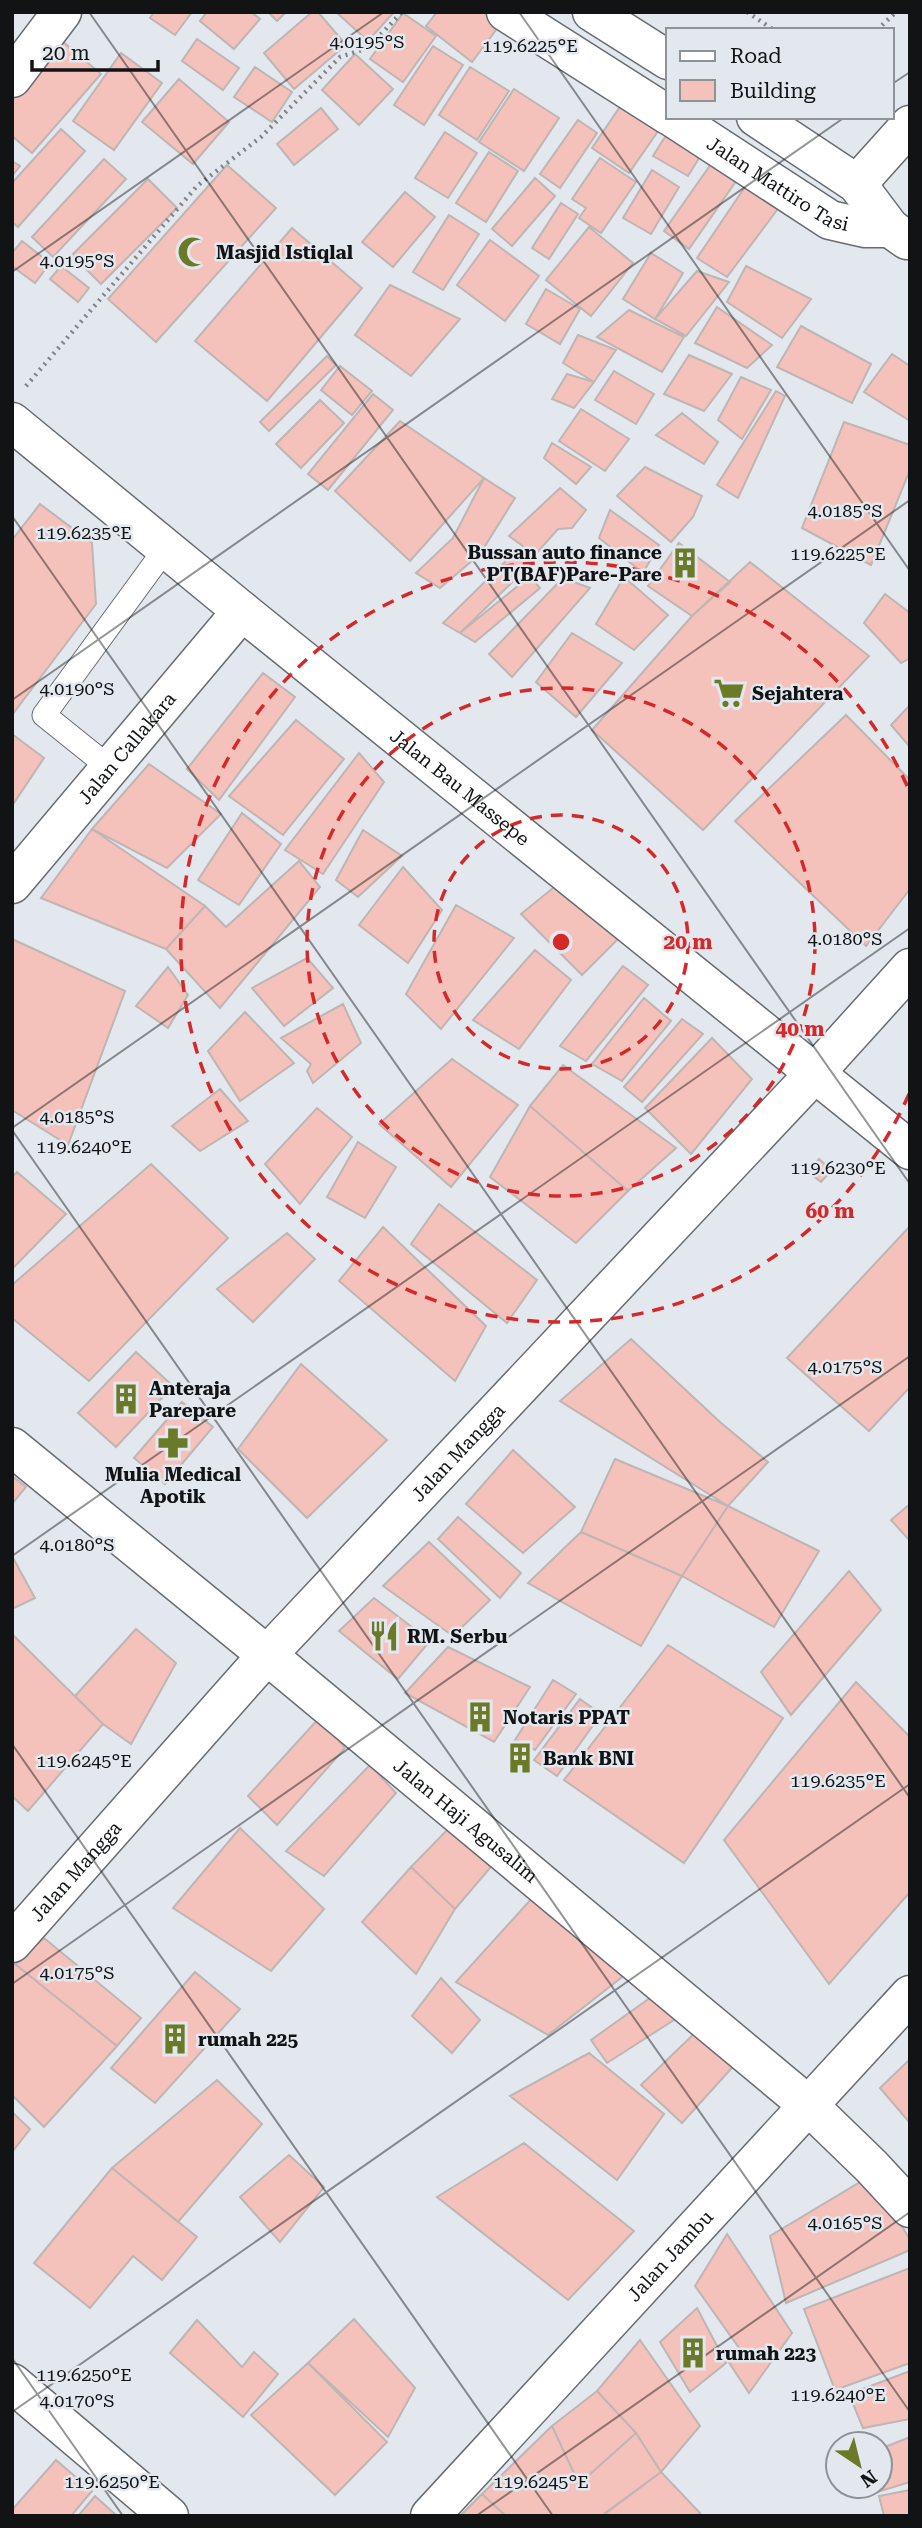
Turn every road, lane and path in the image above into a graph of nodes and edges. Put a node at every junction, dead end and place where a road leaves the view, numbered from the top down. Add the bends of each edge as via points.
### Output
1 (62, 12) edge
2 (402, 12) edge
3 (506, 12) edge
4 (592, 12) edge
5 (747, 12) edge
6 (896, 12) edge
7 (771, 28) edge
8 (879, 28) edge
9 (666, 59) edge
10 (12, 78) edge
11 (666, 113) edge
12 (675, 119) edge
13 (759, 119) edge
14 (910, 125) edge
15 (857, 184) junction
16 (900, 235) edge
17 (17, 406) edge
18 (166, 548) junction
19 (242, 611) junction
20 (110, 768) junction
21 (12, 884) edge
22 (910, 968) edge
23 (815, 1073) junction
24 (910, 1150) edge
25 (12, 1447) edge
26 (267, 1655) junction
27 (12, 1943) edge
28 (910, 1995) edge
29 (808, 2105) junction
30 (910, 2207) edge
31 (12, 2384) edge
32 (169, 2516) edge
33 (430, 2516) edge

1 - 10 main road
2 - 17 path via 368,48 341,57 261,137 197,186
3 - 11 main road, Jalan Mattiro Tasi
4 - 9 main road
5 - 7 path
6 - 8 path
12 - 16 main road, Jalan Mattiro Tasi via 830,220
13 - 15 main road, Jalan Mattiro Tasi
14 - 15 main road
15 - 16 main road, Jalan Mattiro Tasi
17 - 18 main road, Jalan Bau Massepe
18 - 19 main road, Jalan Bau Massepe
18 - 20 lane via 44,715
19 - 20 main road, Jalan Callakara
19 - 23 main road, Jalan Bau Massepe
20 - 21 main road, Jalan Callakara
22 - 23 main road, Jalan Mangga
23 - 24 main road, Jalan Bau Massepe
23 - 26 main road, Jalan Mangga
25 - 26 main road, Jalan Haji Agusalim
26 - 27 main road, Jalan Mangga
26 - 29 main road, Jalan Haji Agusalim
28 - 29 main road, Jalan Jambu
29 - 30 main road, Jalan Haji Agusalim
29 - 33 main road, Jalan Jambu
31 - 32 main road

